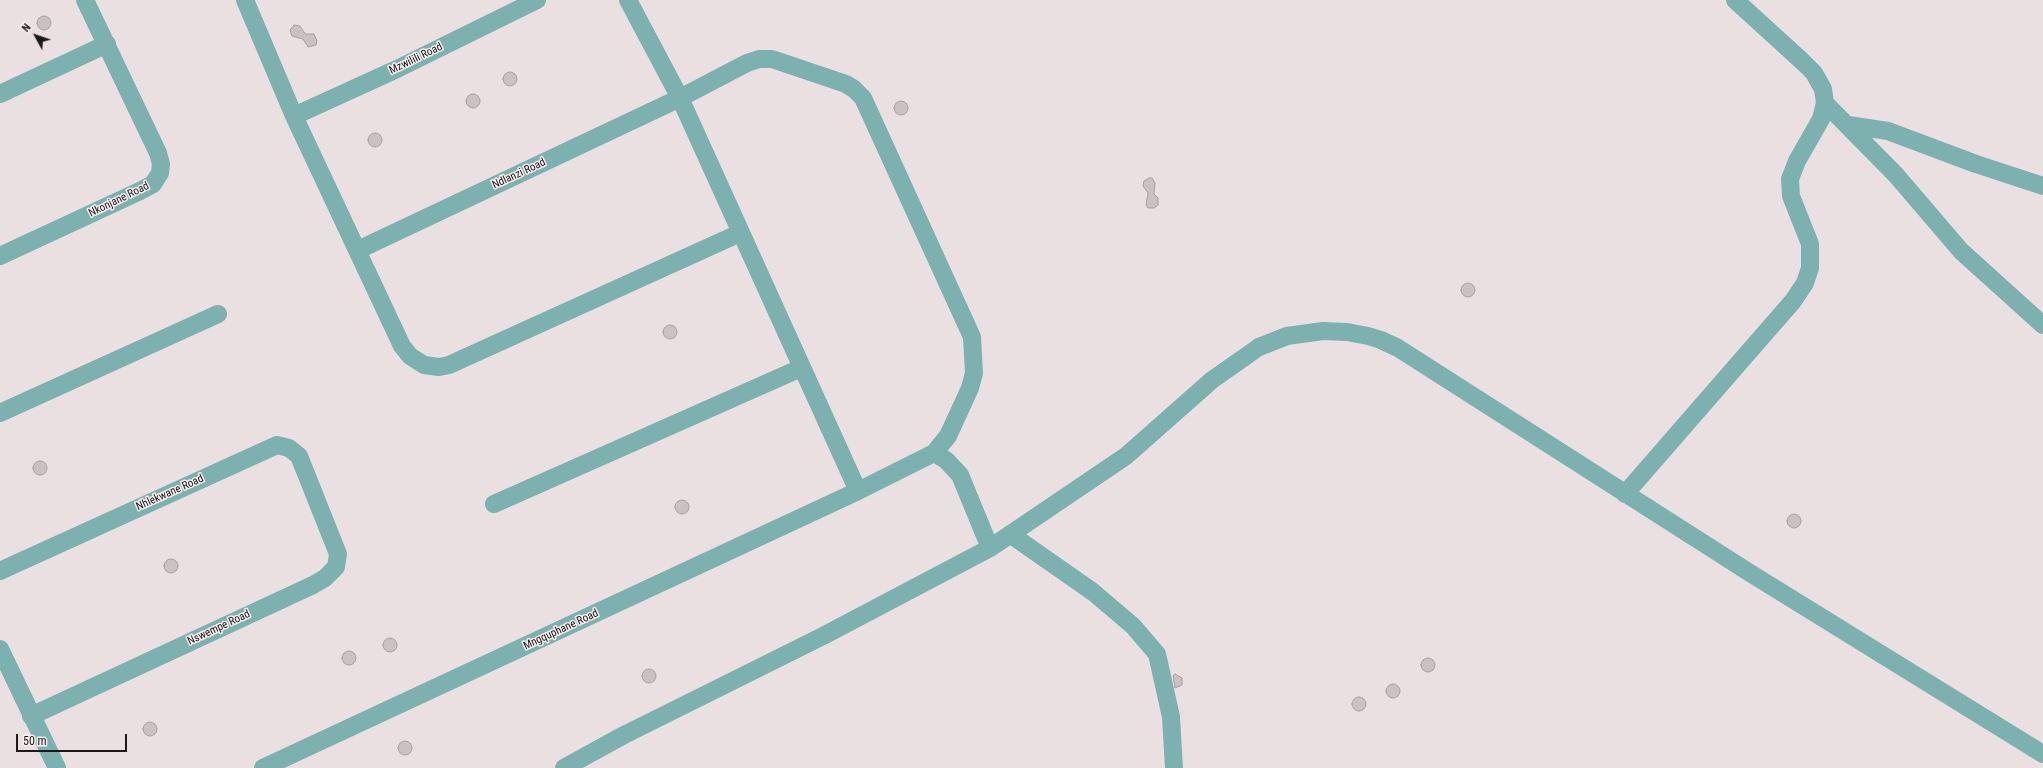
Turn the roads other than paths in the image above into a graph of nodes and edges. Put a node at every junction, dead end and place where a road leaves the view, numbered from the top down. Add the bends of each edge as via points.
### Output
1 (85, 0) edge
2 (245, 0) edge
3 (537, 0) edge
4 (628, 0) edge
5 (1735, 0) edge
6 (107, 44) junction
7 (0, 94) edge
8 (680, 98) junction
9 (1825, 103) junction
10 (294, 116) junction
11 (1848, 125) junction
12 (2043, 186) edge
13 (740, 233) junction
14 (358, 250) junction
15 (0, 256) edge
16 (218, 314) dead end
17 (2043, 325) edge
18 (801, 368) junction
19 (0, 413) edge
20 (934, 453) junction
21 (858, 491) junction
22 (1625, 494) junction
23 (316, 497) joint
24 (494, 504) dead end
25 (1010, 534) junction
26 (990, 548) junction
27 (0, 571) edge
28 (0, 649) edge
29 (31, 716) junction
30 (2043, 754) edge
31 (57, 768) edge
32 (263, 768) edge
33 (564, 768) edge
34 (1174, 768) edge

1 - 6 street
2 - 10 street
3 - 10 street, Mzwilili Road
4 - 8 street
5 - 9 street via 1814,73 1823,89
6 - 7 street
6 - 15 street, Nkonjane Road via 158,153 161,164 158,179 140,191
8 - 13 street
8 - 14 street, Ndlanzi Road
8 - 20 street, Ndlanzi Road via 747,62 766,59 846,84 859,93 972,337 974,373 970,388 948,436
9 - 11 street
9 - 22 street via 1821,119 1797,160 1790,180 1791,196 1810,244 1810,268 1805,283 1793,301
10 - 14 street
11 - 12 street via 1888,131
11 - 17 street via 1896,175 1961,251
13 - 14 street via 450,365 439,367 416,361 402,346
13 - 18 street
16 - 19 street
18 - 21 street
18 - 24 street
20 - 21 street, Mngquphane Road
20 - 26 street via 946,460 960,475
21 - 32 street, Mngquphane Road
22 - 25 street via 1398,348 1361,335 1323,331 1287,336 1260,347 1212,380 1126,456
22 - 30 street
23 - 27 street, Nhlekwane Road via 299,456 289,448 277,445
23 - 29 street, Nswempe Road via 338,554 336,567 331,573 313,585
25 - 26 street
25 - 34 street via 1092,592 1133,626 1157,654 1171,717
26 - 33 street
28 - 29 street
29 - 31 street

